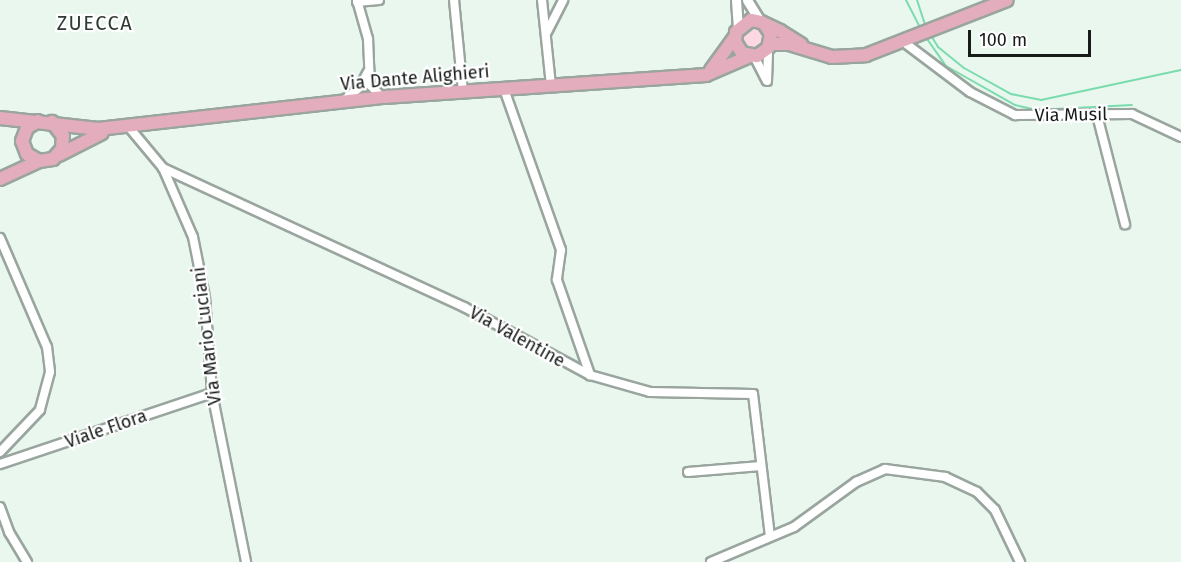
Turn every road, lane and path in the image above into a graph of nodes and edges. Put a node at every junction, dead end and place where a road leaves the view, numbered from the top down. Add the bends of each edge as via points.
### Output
1 (380, 0) edge
2 (454, 0) edge
3 (542, 0) edge
4 (563, 0) edge
5 (736, 0) edge
6 (747, 0) edge
7 (1007, 0) edge
8 (357, 1) edge
9 (763, 23) junction
10 (546, 33) junction
11 (736, 33) junction
12 (910, 41) junction
13 (769, 46) junction
14 (806, 49) junction
15 (752, 56) junction
16 (369, 69) junction
17 (706, 75) junction
18 (369, 82) junction
19 (551, 86) junction
20 (504, 89) junction
21 (463, 91) junction
22 (384, 97) junction
23 (345, 102) junction
24 (1097, 115) junction
25 (0, 118) edge
26 (38, 121) junction
27 (51, 121) junction
28 (128, 126) junction
29 (1181, 137) edge
30 (23, 143) junction
31 (53, 159) junction
32 (39, 161) junction
33 (164, 168) junction
34 (0, 178) edge
35 (1125, 224) dead end
36 (0, 238) edge
37 (590, 375) junction
38 (212, 393) junction
39 (0, 452) edge
40 (0, 464) edge
41 (761, 466) junction
42 (688, 472) dead end
43 (0, 507) edge
44 (770, 536) junction
45 (27, 562) edge
46 (246, 562) edge
47 (711, 562) edge
48 (1020, 562) edge

1 - 8 street
2 - 21 street
3 - 10 street
4 - 10 street
5 - 11 street
6 - 9 street
7 - 12 main road
8 - 16 street via 368,39
9 - 11 main road via 751,20
9 - 13 main road via 771,34
9 - 14 main road
10 - 19 street
11 - 15 main road via 739,50
11 - 17 main road via 726,54
12 - 14 main road via 849,57 826,57
12 - 24 street, Via Musil via 970,92 1015,115
13 - 14 main road
13 - 15 main road
13 - 15 street via 767,81
15 - 17 main road, Via Dante Alighieri
16 - 18 street
16 - 23 street via 360,87
17 - 19 main road, Via Dante Alighieri
18 - 22 street via 374,92
18 - 23 street via 361,96
19 - 20 main road, Via Dante Alighieri
20 - 21 main road, Via Dante Alighieri
20 - 37 street via 561,250 557,280
21 - 22 main road, Via Dante Alighieri
22 - 23 main road, Via Dante Alighieri
23 - 28 main road, Via Dante Alighieri
24 - 29 street, Via Musil via 1132,114
24 - 35 street
25 - 26 main road
25 - 30 main road via 13,125
26 - 27 main road
26 - 30 main road via 27,128
27 - 28 main road, Via Dante Alighieri via 89,129
27 - 31 main road via 61,129 64,142
28 - 31 main road, Via Dante Alighieri via 87,137
28 - 33 street, Via Mario Luciani
30 - 32 main road via 27,154
30 - 34 main road via 16,162
31 - 32 main road
32 - 34 main road
33 - 37 street, Via Valentine via 464,307
33 - 38 street, Via Mario Luciani via 193,237 205,297
36 - 39 street via 47,346 50,372 47,396 40,410
37 - 41 street, Via Valentine via 650,392 753,394
38 - 40 street, Viale Flora
38 - 46 street, Via Mario Luciani
41 - 42 street
41 - 44 street, Via Valentine
43 - 45 street
44 - 47 street
44 - 48 street via 814,515 856,482 885,469 914,470 945,477 977,492 995,510

